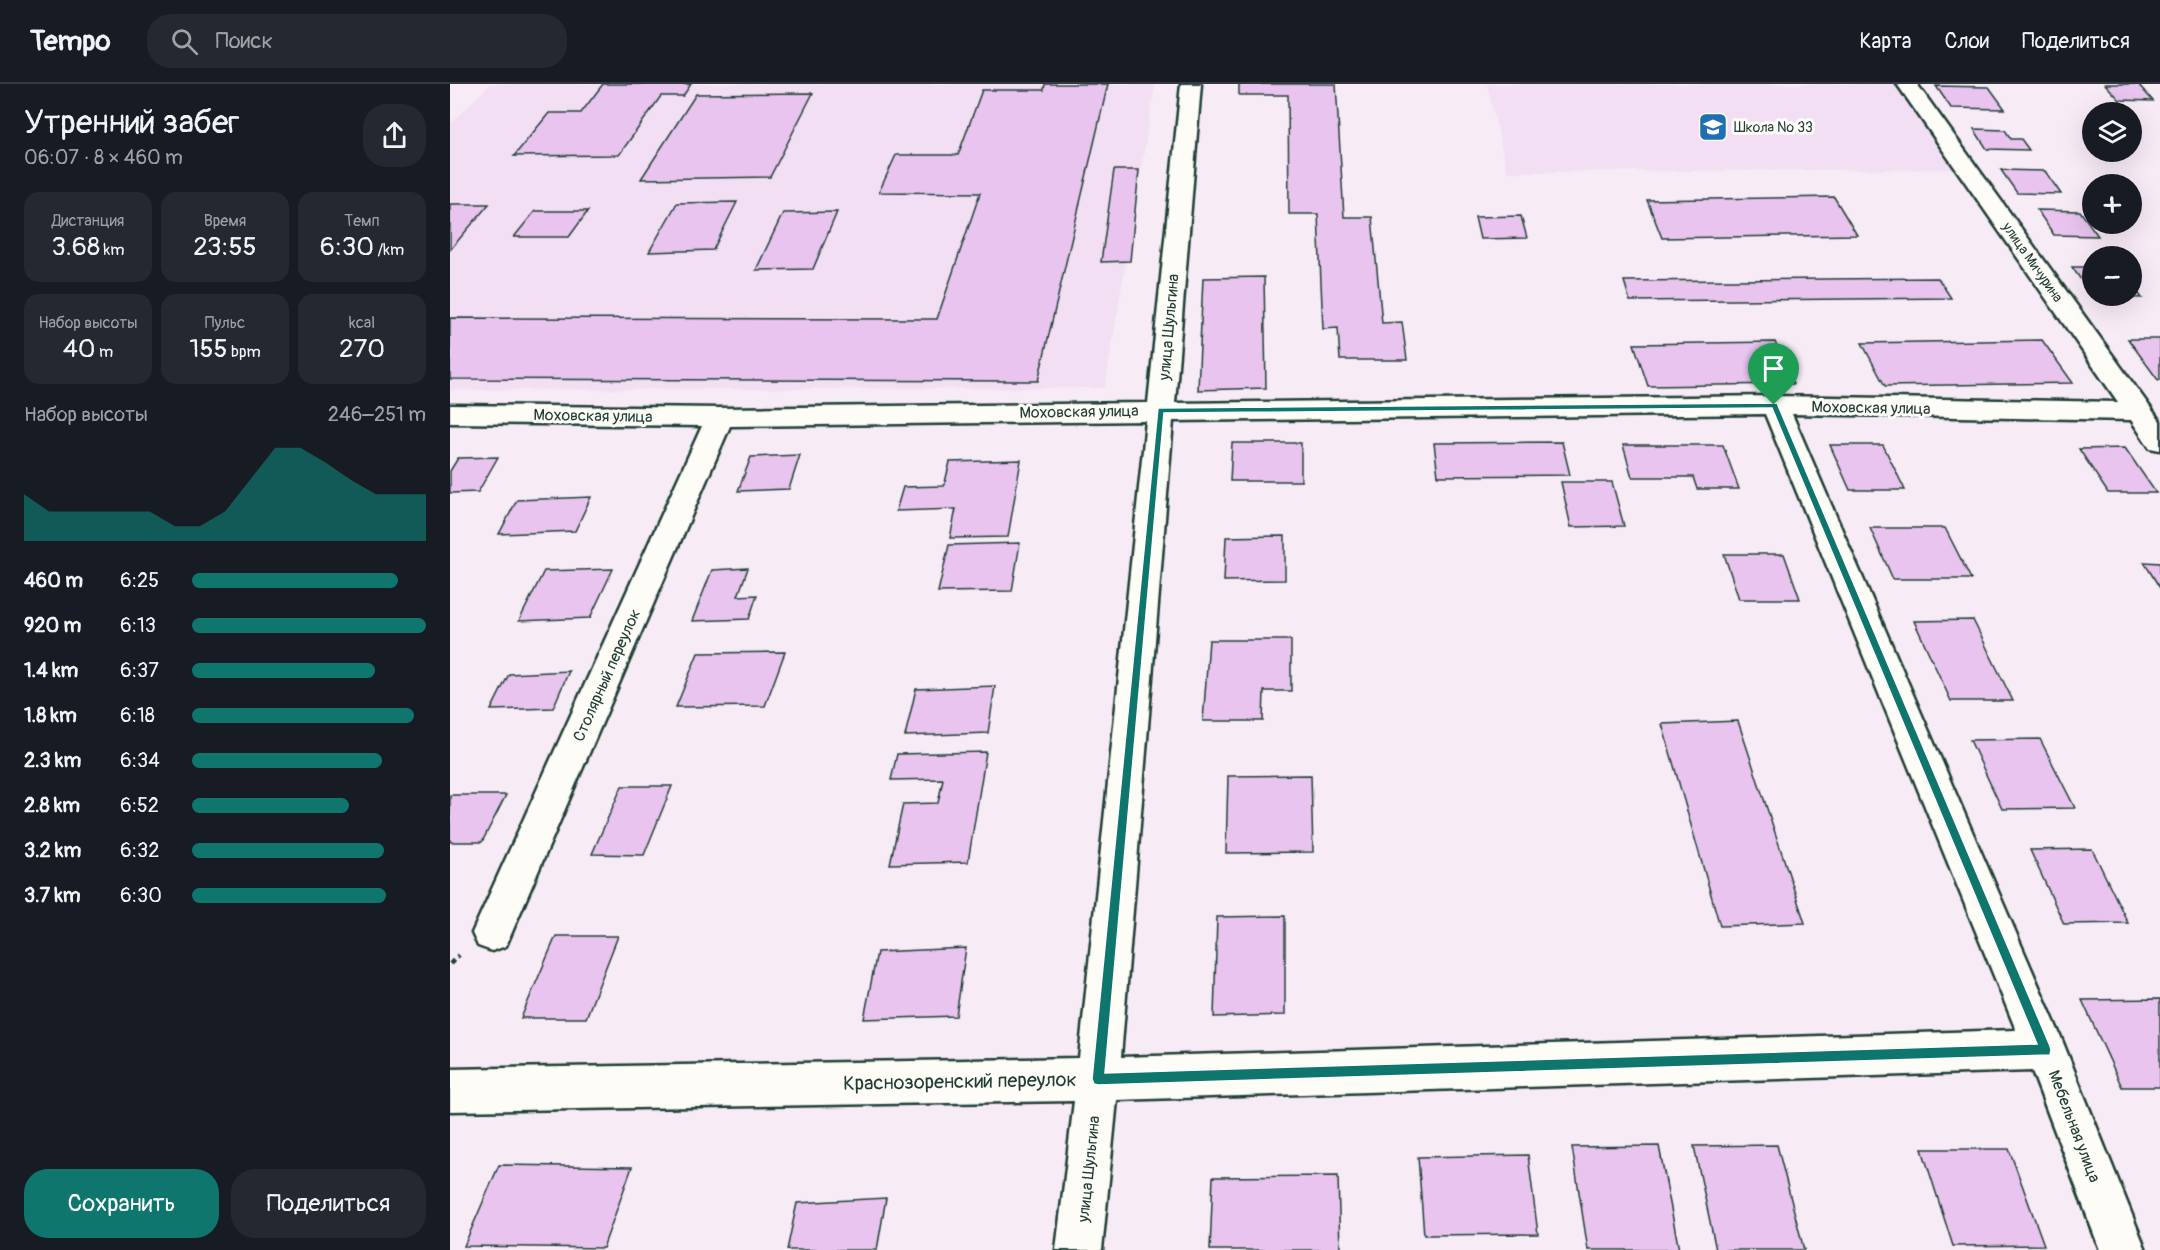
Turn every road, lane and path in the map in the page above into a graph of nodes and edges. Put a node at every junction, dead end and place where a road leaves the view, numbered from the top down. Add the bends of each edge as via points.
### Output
1 (1191, 84) edge
2 (1907, 84) edge
3 (1774, 405) junction
4 (1160, 410) junction
5 (2139, 411) junction
6 (450, 414) edge
7 (720, 417) junction
8 (2160, 441) edge
9 (492, 933) dead end
10 (2045, 1050) junction
11 (1098, 1079) junction
12 (450, 1089) edge
13 (1079, 1250) edge
14 (2123, 1250) edge

1 - 4 street, улица Шульгина
2 - 5 street, улица Мичурина
3 - 4 street, Моховская улица
3 - 5 street, Моховская улица
3 - 10 street, Мебельная улица
4 - 7 street, Моховская улица
4 - 11 street, улица Шульгина
5 - 8 street, улица Мичурина
6 - 7 street, Моховская улица
7 - 9 street, Столярный переулок
10 - 11 street, Краснозоренский переулок
10 - 14 street, Мебельная улица
11 - 12 street, Краснозоренский переулок
11 - 13 street, улица Шульгина

